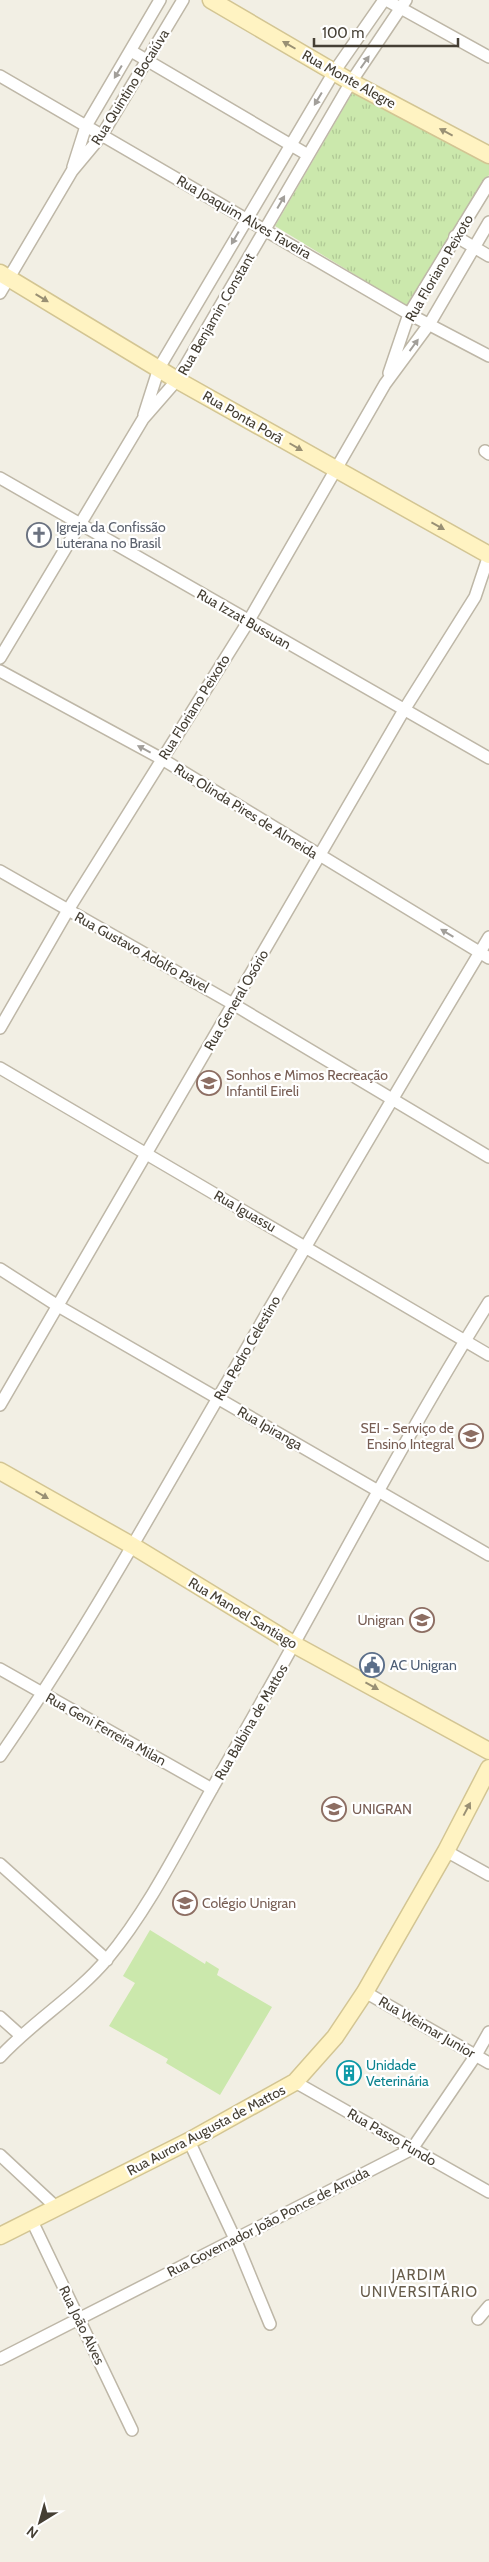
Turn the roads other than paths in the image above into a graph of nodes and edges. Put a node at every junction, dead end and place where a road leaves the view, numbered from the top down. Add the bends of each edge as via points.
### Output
1 (160, 0) edge
2 (183, 0) edge
3 (211, 0) edge
4 (385, 0) edge
5 (404, 4) edge
6 (131, 51) junction
7 (489, 56) edge
8 (148, 61) junction
9 (334, 72) junction
10 (0, 76) edge
11 (351, 82) junction
12 (86, 126) junction
13 (102, 135) junction
14 (291, 145) junction
15 (308, 155) junction
16 (489, 155) edge
17 (72, 171) junction
18 (489, 183) edge
19 (247, 219) junction
20 (489, 222) edge
21 (265, 229) junction
22 (456, 236) junction
23 (474, 247) junction
24 (489, 256) edge
25 (4, 276) edge
26 (0, 293) edge
27 (409, 314) junction
28 (430, 323) junction
29 (489, 356) edge
30 (159, 368) junction
31 (178, 380) junction
32 (385, 384) junction
33 (143, 419) junction
34 (334, 469) junction
35 (0, 478) edge
36 (79, 525) junction
37 (489, 555) edge
38 (489, 584) edge
39 (475, 597) junction
40 (248, 622) junction
41 (0, 658) edge
42 (0, 671) edge
43 (404, 710) junction
44 (489, 758) edge
45 (162, 759) junction
46 (319, 856) junction
47 (0, 871) edge
48 (68, 910) junction
49 (489, 937) edge
50 (484, 955) edge
51 (233, 1004) junction
52 (0, 1028) edge
53 (0, 1068) edge
54 (393, 1098) junction
55 (146, 1153) junction
56 (489, 1158) edge
57 (305, 1247) junction
58 (0, 1269) edge
59 (489, 1302) edge
60 (58, 1306) junction
61 (465, 1340) junction
62 (489, 1355) edge
63 (218, 1397) junction
64 (0, 1405) edge
65 (0, 1471) edge
66 (378, 1490) junction
67 (133, 1546) junction
68 (489, 1554) edge
69 (295, 1645) junction
70 (0, 1669) edge
71 (43, 1694) junction
72 (489, 1751) edge
73 (0, 1756) edge
74 (489, 1768) edge
75 (212, 1789) junction
76 (446, 1851) junction
77 (0, 1864) edge
78 (489, 1875) edge
79 (106, 1960) junction
80 (365, 1992) junction
81 (0, 2017) edge
82 (489, 2032) edge
83 (20, 2035) junction
84 (476, 2056) junction
85 (0, 2057) edge
86 (489, 2063) edge
87 (295, 2082) junction
88 (189, 2141) junction
89 (412, 2149) junction
90 (0, 2156) edge
91 (489, 2192) edge
92 (57, 2208) junction
93 (32, 2221) junction
94 (0, 2236) edge
95 (235, 2239) junction
96 (489, 2306) edge
97 (78, 2319) junction
98 (478, 2319) dead end
99 (270, 2324) dead end
100 (0, 2359) edge
101 (132, 2430) dead end

1 - 6 street, Rua Quintino Bocaiúva
2 - 8 street, Rua Quintino Bocaiúva
9 -> 3 street, Rua Monte Alegre
4 - 5 street
4 - 9 street, Rua Benjamin Constant
5 - 7 street
11 -> 5 street, Rua Benjamin Constant
6 - 8 street
6 -> 12 street, Rua Quintino Bocaiúva
8 - 13 street, Rua Quintino Bocaiúva
8 - 14 street
9 - 11 street, Rua Monte Alegre
9 -> 14 street, Rua Benjamin Constant
10 - 12 street, Rua Joaquim Alves Taveira
11 - 15 street, Rua Benjamin Constant
16 -> 11 street, Rua Monte Alegre
12 - 13 street, Rua Joaquim Alves Taveira
12 - 17 street, Rua Quintino Bocaiúva
13 - 17 street, Rua Quintino Bocaiúva
13 - 19 street, Rua Joaquim Alves Taveira
14 - 15 street
14 - 19 street, Rua Benjamin Constant
21 -> 15 street, Rua Benjamin Constant
17 - 25 street, Rua Quintino Bocaiúva
18 - 22 street, Rua Floriano Peixoto
19 - 21 street, Rua Joaquim Alves Taveira
19 -> 30 street, Rua Benjamin Constant
20 - 23 street, Rua Floriano Peixoto
21 - 27 street, Rua Joaquim Alves Taveira
21 - 31 street, Rua Benjamin Constant
22 - 23 street
22 - 27 street, Rua Floriano Peixoto
23 - 24 street
23 - 28 street, Rua Floriano Peixoto
25 - 26 street, Rua Quintino Bocaiúva
25 -> 30 street, Rua Ponta Porã
27 - 28 street, Rua Joaquim Alves Taveira
27 - 32 street, Rua Floriano Peixoto
28 - 29 street, Rua Joaquim Alves Taveira
32 -> 28 street, Rua Floriano Peixoto
30 - 31 street, Rua Ponta Porã
30 - 33 street, Rua Benjamin Constant
31 - 33 street, Rua Benjamin Constant
31 -> 34 street, Rua Ponta Porã
32 - 34 street, Rua Floriano Peixoto
33 - 36 street, Rua Benjamin Constant
34 -> 37 street, Rua Ponta Porã
34 - 40 street, Rua Floriano Peixoto
35 - 36 street, Rua Izzat Bussuan
36 - 40 street, Rua Izzat Bussuan
36 - 41 street, Rua Benjamin Constant
37 - 39 street, Rua General Osório
38 - 39 street, Rua General Osório
39 - 43 street, Rua General Osório
40 - 43 street, Rua Izzat Bussuan
40 - 45 street, Rua Floriano Peixoto
45 -> 42 street, Rua Olinda Pires de Almeida
43 - 44 street, Rua Izzat Bussuan
43 - 46 street, Rua General Osório
45 - 46 street, Rua Olinda Pires de Almeida
45 - 48 street, Rua Floriano Peixoto
50 -> 46 street, Rua Olinda Pires de Almeida
46 - 51 street, Rua General Osório
47 - 48 street, Rua Gustavo Adolfo Pável
48 - 51 street, Rua Gustavo Adolfo Pável
48 - 52 street, Rua Floriano Peixoto
49 - 50 street, Rua Pedro Celestino
50 - 54 street, Rua Pedro Celestino
51 - 54 street, Rua Gustavo Adolfo Pável
51 - 55 street, Rua General Osório
53 - 55 street, Rua Iguassu
54 - 56 street, Rua Gustavo Adolfo Pável
54 - 57 street, Rua Pedro Celestino
55 - 57 street, Rua Iguassu
55 - 60 street, Rua General Osório
57 - 61 street, Rua Iguassu
57 - 63 street, Rua Pedro Celestino
58 - 60 street, Rua Ipiranga
59 - 61 street, Rua Balbina de Mattos
60 - 63 street, Rua Ipiranga
60 - 64 street, Rua General Osório
61 - 62 street, Rua Iguassu
61 - 66 street, Rua Balbina de Mattos
63 - 66 street, Rua Ipiranga
63 - 67 street, Rua Pedro Celestino
65 -> 67 street, Rua Manoel Santiago
66 - 68 street, Rua Ipiranga
66 - 69 street, Rua Balbina de Mattos
67 - 69 street, Rua Manoel Santiago
67 - 71 street, Rua Pedro Celestino
69 -> 72 street, Rua Manoel Santiago
69 - 75 street, Rua Balbina de Mattos
70 - 71 street, Rua Geni Ferreira Milan
71 - 73 street, Rua Pedro Celestino
71 - 75 street, Rua Geni Ferreira Milan
76 -> 74 street, Rua Aurora Augusta de Mattos
75 - 79 street, Rua Balbina de Mattos via 140,1913
76 - 78 street
76 - 80 street, Rua Aurora Augusta de Mattos
77 - 79 street
79 - 83 street, Rua Balbina de Mattos via 63,2001
80 - 84 street, Rua Weimar Junior
80 - 87 street, Rua Aurora Augusta de Mattos via 335,2037
81 - 83 street
82 - 84 street, Rua Governador João Ponce de Arruda
83 - 85 street, Rua Balbina de Mattos
84 - 86 street, Rua Weimar Junior
84 - 89 street, Rua Governador João Ponce de Arruda
87 - 88 street, Rua Aurora Augusta de Mattos
87 - 89 street, Rua Passo Fundo
88 - 92 street, Rua Aurora Augusta de Mattos
88 - 95 street
89 - 91 street, Rua Passo Fundo
89 - 95 street, Rua Governador João Ponce de Arruda
90 - 92 street
92 - 93 street, Rua Aurora Augusta de Mattos
93 - 94 street, Rua Aurora Augusta de Mattos
93 - 97 street, Rua João Alves
95 - 97 street, Rua Governador João Ponce de Arruda
95 - 99 street
96 - 98 street
97 - 100 street, Rua Governador João Ponce de Arruda
97 - 101 street, Rua João Alves

